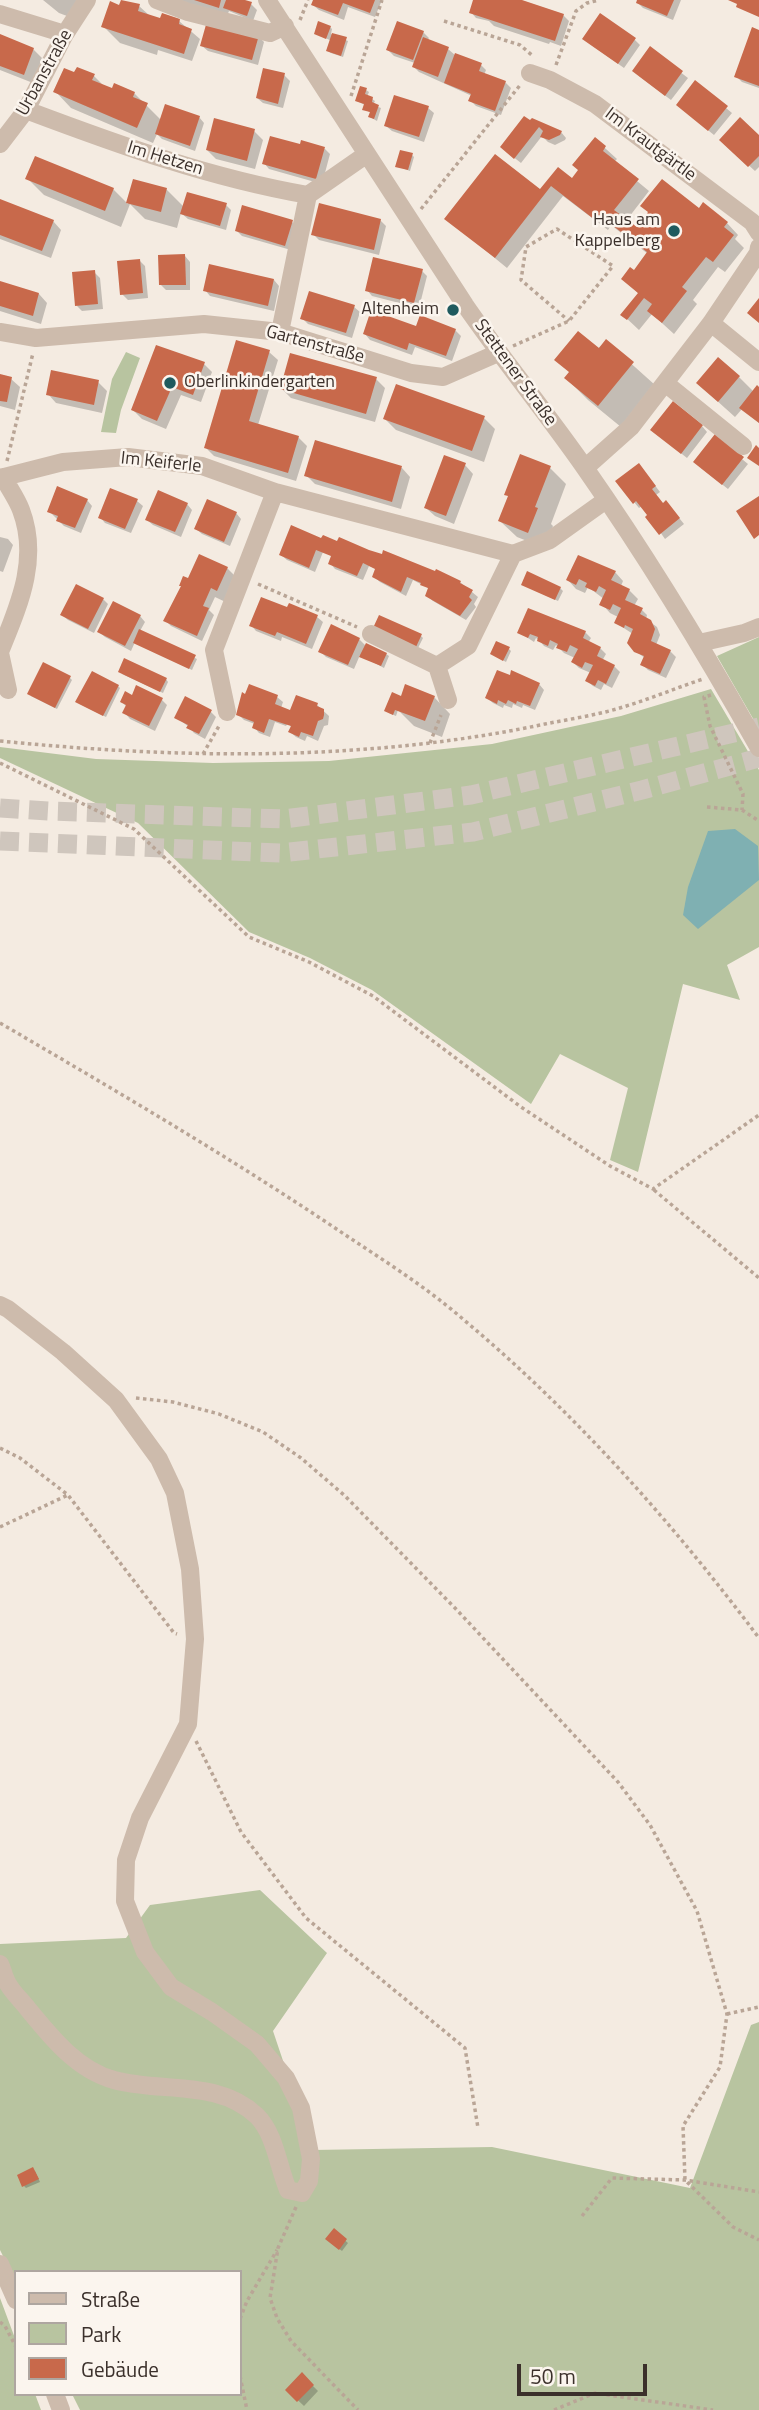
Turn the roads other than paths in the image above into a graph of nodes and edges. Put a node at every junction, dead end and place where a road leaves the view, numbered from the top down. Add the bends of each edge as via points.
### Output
1 (87, 0) edge
2 (157, 0) edge
3 (267, 0) edge
4 (0, 14) edge
5 (285, 26) junction
6 (65, 34) junction
7 (538, 76) road end
8 (26, 110) junction
9 (0, 144) edge
10 (367, 154) junction
11 (308, 195) junction
12 (759, 233) edge
13 (759, 251) edge
14 (711, 323) junction
15 (0, 332) edge
16 (280, 332) junction
17 (498, 353) junction
18 (759, 362) edge
19 (665, 383) junction
20 (743, 446) dead end
21 (585, 468) junction
22 (2, 477) edge
23 (275, 492) junction
24 (606, 500) junction
25 (513, 555) junction
26 (759, 627) edge
27 (372, 634) road end
28 (699, 643) junction
29 (0, 653) edge
30 (437, 667) junction
31 (8, 690) dead end
32 (448, 700) road end
33 (227, 712) road end
34 (759, 748) edge
35 (0, 1305) edge
36 (0, 1964) edge
37 (0, 2264) edge
38 (14, 2296) edge

1 - 6 street, Urbanstraße
2 - 5 street via 270,33
3 - 5 street, Stettener Straße
4 - 6 street
5 - 10 street, Stettener Straße
6 - 8 street, Urbanstraße
7 - 12 street, Im Krautgärtle via 595,103 752,222
8 - 9 street, Urbanstraße
8 - 11 street, Im Hetzen via 136,152
10 - 11 street
10 - 17 street, Stettener Straße
11 - 16 street
13 - 14 street
14 - 18 street
14 - 19 street
15 - 16 street, Gartenstraße via 36,338 204,324
16 - 17 street, Gartenstraße via 411,373 443,377
17 - 21 street, Stettener Straße
19 - 20 street
19 - 21 street via 631,427
21 - 24 street, Stettener Straße
22 - 23 street, Im Keiferle via 63,462 128,457 202,466
22 - 29 street via 22,511 30,555 24,591
23 - 25 street, Im Keiferle
23 - 33 street via 214,650
24 - 25 street via 550,540
24 - 28 street, Stettener Straße
25 - 30 street via 468,646
26 - 28 street
27 - 30 street
28 - 34 street, Stettener Straße
29 - 31 street
30 - 32 street
35 - 36 street via 63,1352 116,1400 159,1458 175,1493 190,1569 195,1639 188,1724 140,1818 126,1860 125,1901 145,1952 172,1987 257,2043 286,2078 301,2108 311,2159 309,2181 302,2193 288,2190 269,2132 241,2102 212,2092 113,2080 82,2064 51,2037 16,1995
37 - 38 street

